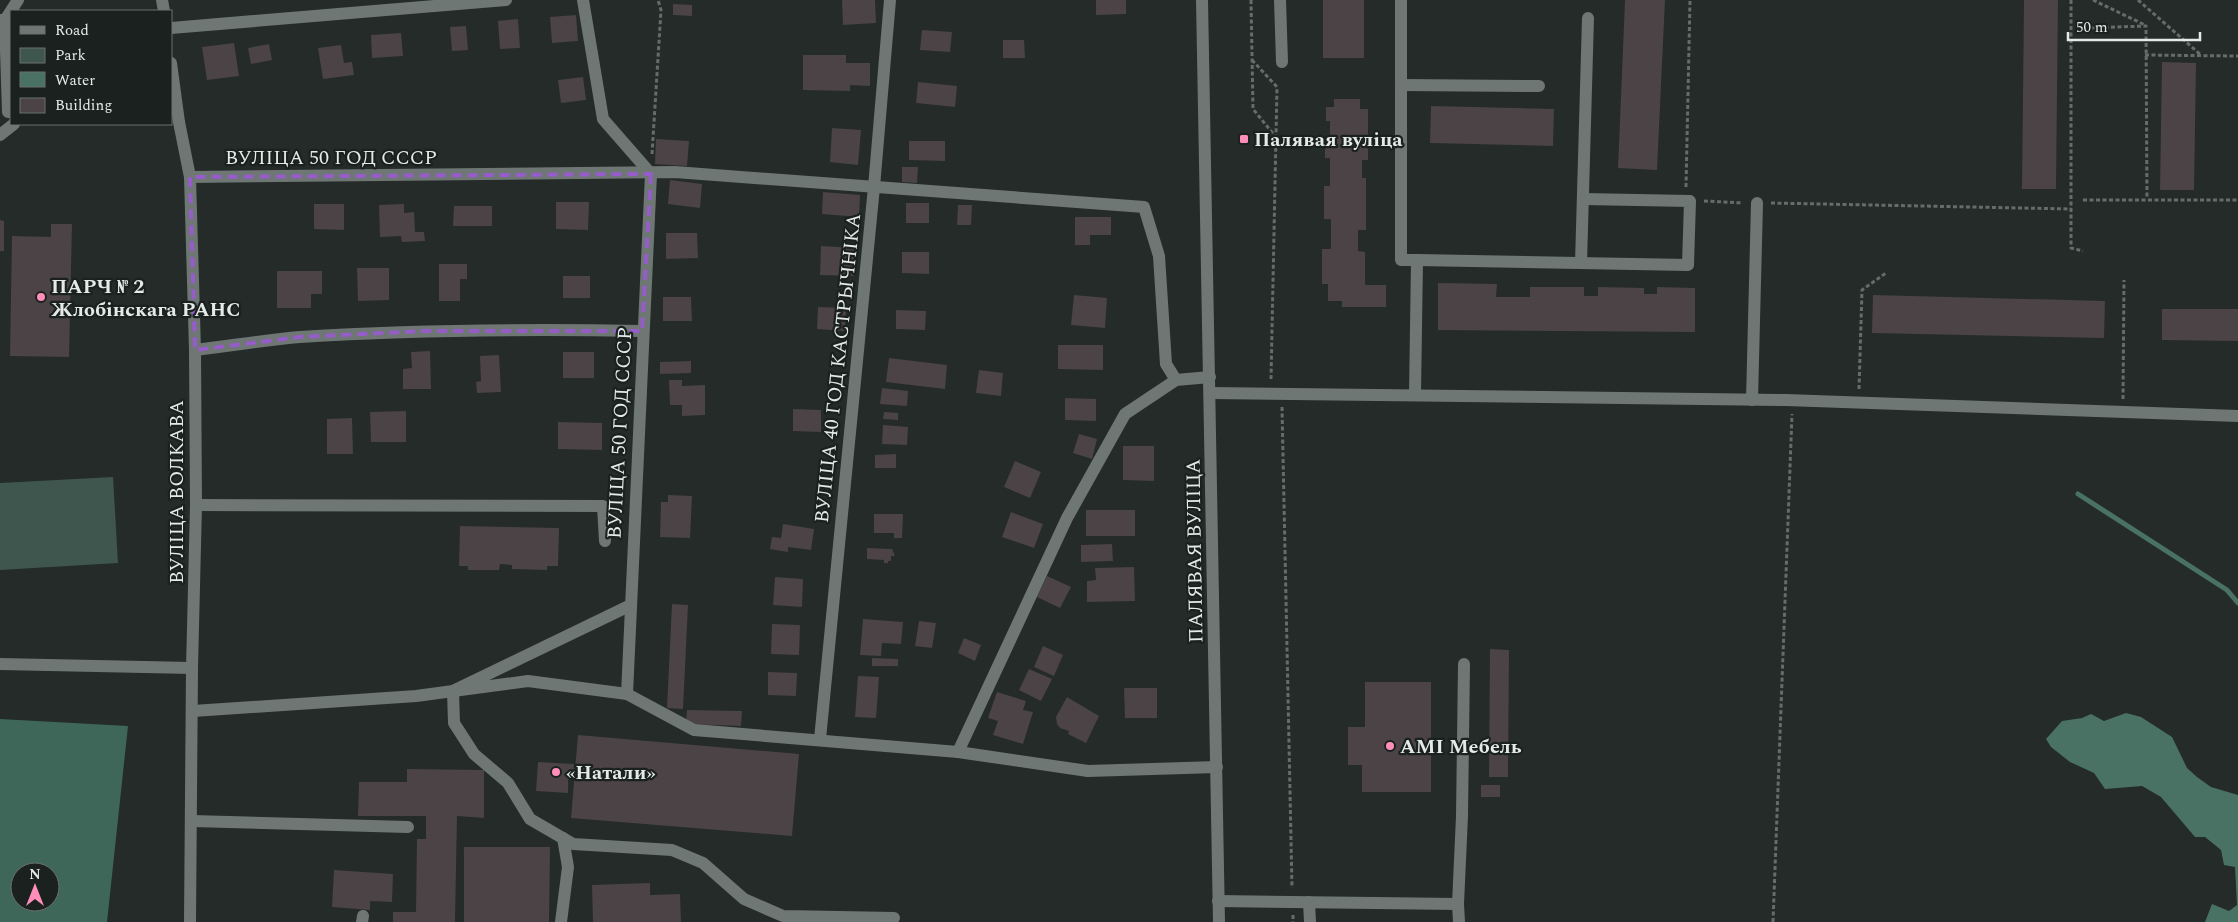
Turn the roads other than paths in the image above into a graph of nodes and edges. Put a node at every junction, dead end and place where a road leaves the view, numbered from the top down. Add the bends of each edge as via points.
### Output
1 (18, 0) edge
2 (506, 0) edge
3 (583, 0) edge
4 (890, 0) edge
5 (1202, 0) edge
6 (1280, 0) edge
7 (1401, 0) edge
8 (1588, 18) dead end
9 (2, 20) edge
10 (172, 28) edge
11 (1282, 62) dead end
12 (172, 78) edge
13 (1401, 85) junction
14 (1539, 86) dead end
15 (10, 112) edge
16 (175, 122) edge
17 (13, 125) edge
18 (0, 135) edge
19 (651, 174) junction
20 (190, 176) junction
21 (874, 186) junction
22 (1583, 199) junction
23 (1757, 203) road end
24 (1417, 260) junction
25 (1581, 263) junction
26 (642, 331) junction
27 (195, 350) junction
28 (1210, 377) junction
29 (1176, 380) junction
30 (1210, 393) junction
31 (1415, 394) junction
32 (1752, 400) junction
33 (2238, 416) edge
34 (196, 505) junction
35 (605, 541) dead end
36 (631, 605) junction
37 (0, 664) edge
38 (1464, 664) dead end
39 (192, 668) junction
40 (453, 691) junction
41 (627, 694) junction
42 (193, 711) junction
43 (820, 739) junction
44 (958, 752) junction
45 (1217, 767) junction
46 (192, 821) junction
47 (408, 827) dead end
48 (563, 838) junction
49 (1218, 901) junction
50 (1309, 902) junction
51 (1458, 904) junction
52 (894, 918) dead end
53 (190, 922) edge
54 (561, 922) edge
55 (1219, 922) edge
56 (1310, 922) edge
57 (1459, 922) edge

1 - 9 street
2 - 10 street
3 - 19 street via 603,119
4 - 21 street, ВУЛІЦА 40 ГОД КАСТРЫЧНІКА
5 - 28 street, ПАЛЯВАЯ ВУЛІЦА
6 - 11 street
7 - 13 street
8 - 22 street
9 - 15 street
12 - 16 street, ВУЛІЦА ВОЛКАВА
13 - 14 street
13 - 24 street via 1401,260
16 - 20 street, ВУЛІЦА ВОЛКАВА
17 - 18 street
19 - 20 street, ВУЛІЦА 50 ГОД СССР
19 - 21 street via 675,172
19 - 26 street, ВУЛІЦА 50 ГОД СССР
20 - 27 street, ВУЛІЦА ВОЛКАВА
21 - 29 street via 1144,207 1159,256 1166,364
21 - 43 street, ВУЛІЦА 40 ГОД КАСТРЫЧНІКА
22 - 25 street
22 - 25 street via 1690,201 1688,265
23 - 32 street
24 - 25 street
24 - 31 street
26 - 27 street via 414,332 299,337
26 - 36 street, ВУЛІЦА 50 ГОД СССР
27 - 34 street, ВУЛІЦА ВОЛКАВА
28 - 29 street
28 - 30 street, ПАЛЯВАЯ ВУЛІЦА
29 - 44 street via 1125,414 1066,518
30 - 31 street
30 - 45 street, ПАЛЯВАЯ ВУЛІЦА
31 - 32 street
32 - 33 street
34 - 35 street via 603,506
34 - 39 street, ВУЛІЦА ВОЛКАВА
36 - 40 street
36 - 41 street, ВУЛІЦА 50 ГОД СССР
37 - 39 street
38 - 51 street
39 - 42 street, ВУЛІЦА ВОЛКАВА
40 - 41 street via 528,681
40 - 42 street
40 - 48 street via 454,723 474,754 508,783 530,819
41 - 43 street via 694,730
42 - 46 street, ВУЛІЦА ВОЛКАВА
43 - 44 street
44 - 45 street via 1088,771
45 - 49 street, ПАЛЯВАЯ ВУЛІЦА
46 - 47 street
46 - 53 street, ВУЛІЦА ВОЛКАВА
48 - 52 street via 573,844 672,850 703,863 744,899 784,916
48 - 54 street via 568,867
49 - 50 street
49 - 55 street, ПАЛЯВАЯ ВУЛІЦА
50 - 51 street
50 - 56 street
51 - 57 street

